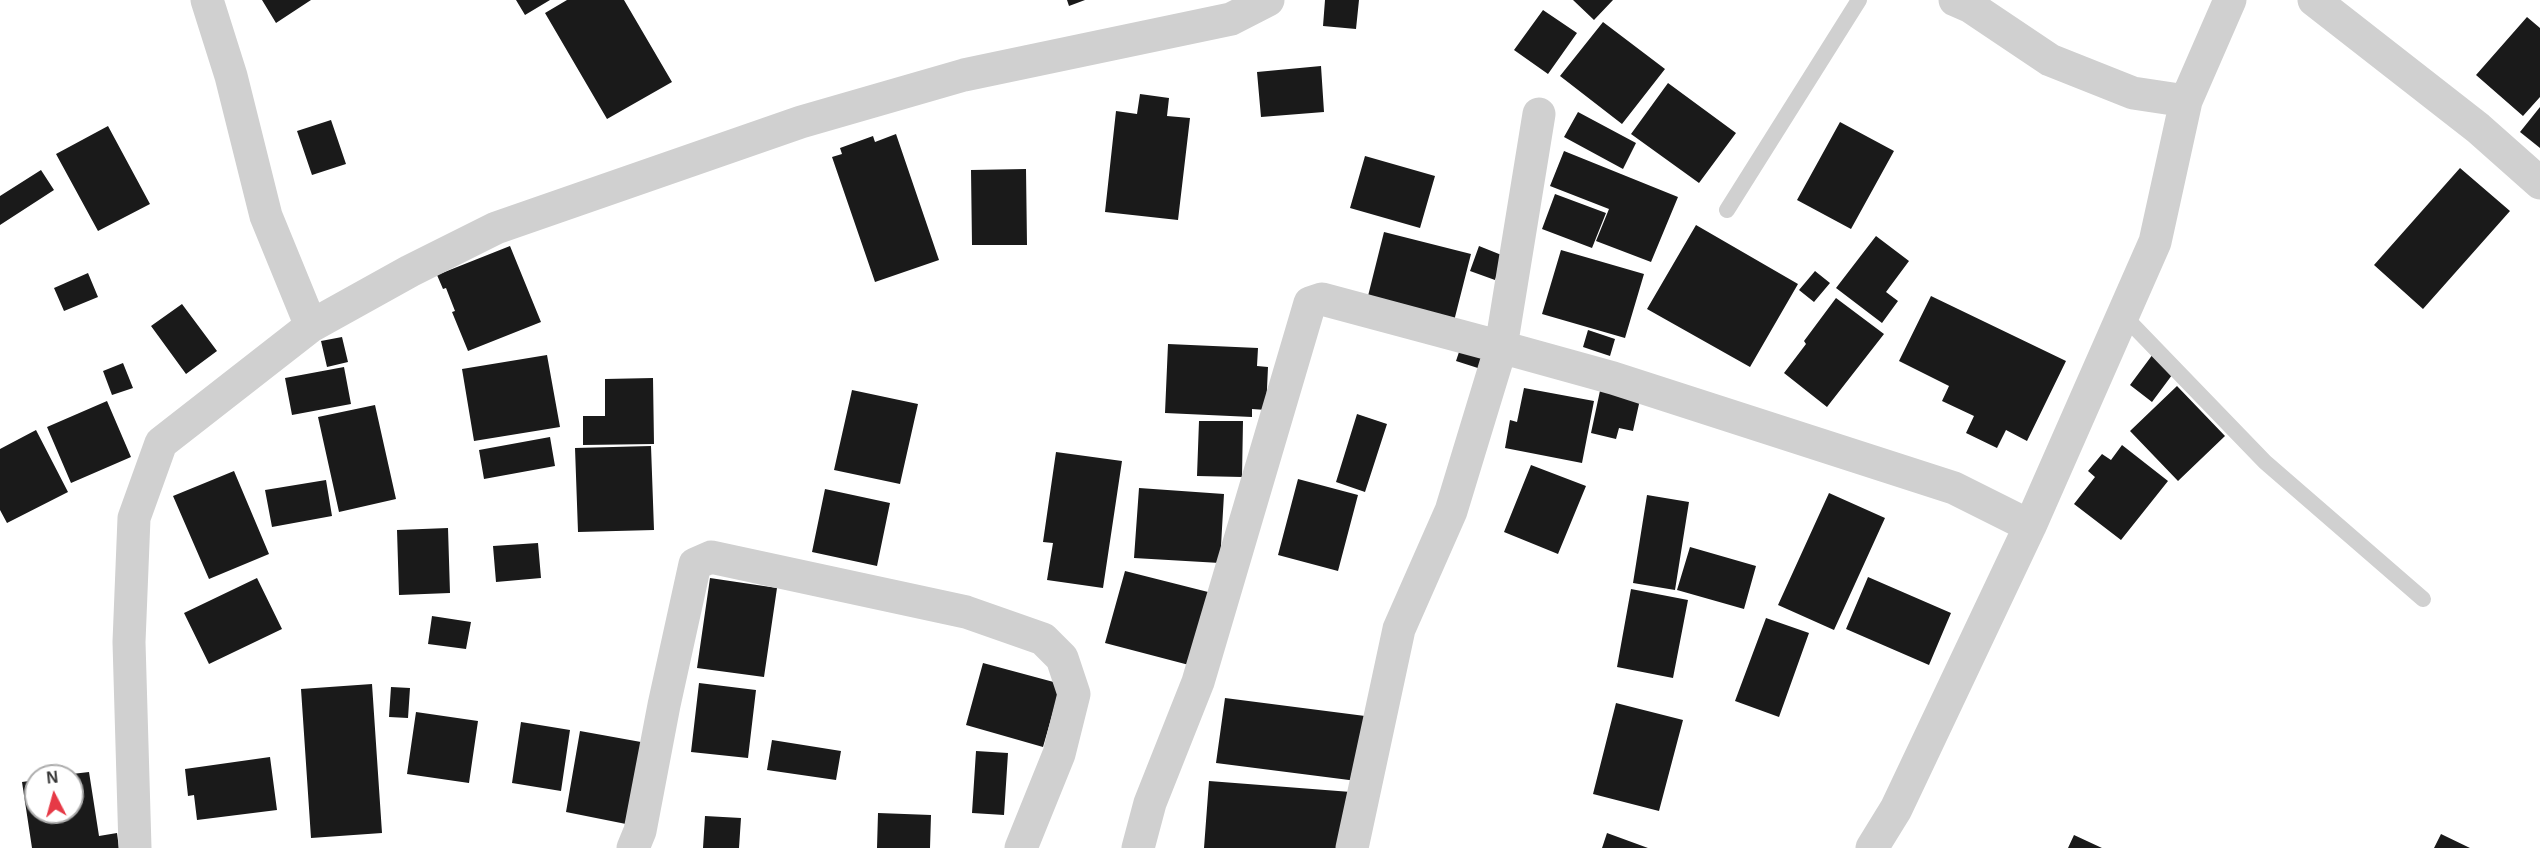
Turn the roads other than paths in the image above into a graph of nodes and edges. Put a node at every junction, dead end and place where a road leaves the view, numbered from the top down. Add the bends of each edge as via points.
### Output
1 (207, 0) edge
2 (1268, 0) edge
3 (1859, 0) edge
4 (1955, 0) edge
5 (2230, 0) edge
6 (2314, 0) edge
7 (2186, 101) junction
8 (1539, 114) dead end
9 (2540, 183) edge
10 (1727, 210) dead end
11 (2122, 314) junction
12 (311, 326) junction
13 (1501, 347) junction
14 (2030, 526) junction
15 (2423, 599) dead end
16 (135, 848) edge
17 (633, 848) edge
18 (1021, 848) edge
19 (1138, 848) edge
20 (1352, 848) edge
21 (1872, 848) edge

1 - 12 street via 231,76 266,216
2 - 12 street via 1231,19 964,75 801,122 496,228
3 - 10 lane
4 - 7 street via 2050,60 2133,93
5 - 7 street
6 - 9 street via 2478,128
7 - 11 street via 2155,242
8 - 13 street
11 - 14 street
11 - 15 lane via 2265,462
12 - 16 street via 161,443 134,518 129,642
13 - 14 street via 1613,378 1954,488
13 - 19 street via 1322,299 1310,303 1198,682 1150,803
13 - 20 street via 1451,511 1399,629
14 - 21 street via 1896,809
17 - 18 street via 640,831 695,564 711,557 966,612 1042,639 1062,658 1074,694 1059,754

